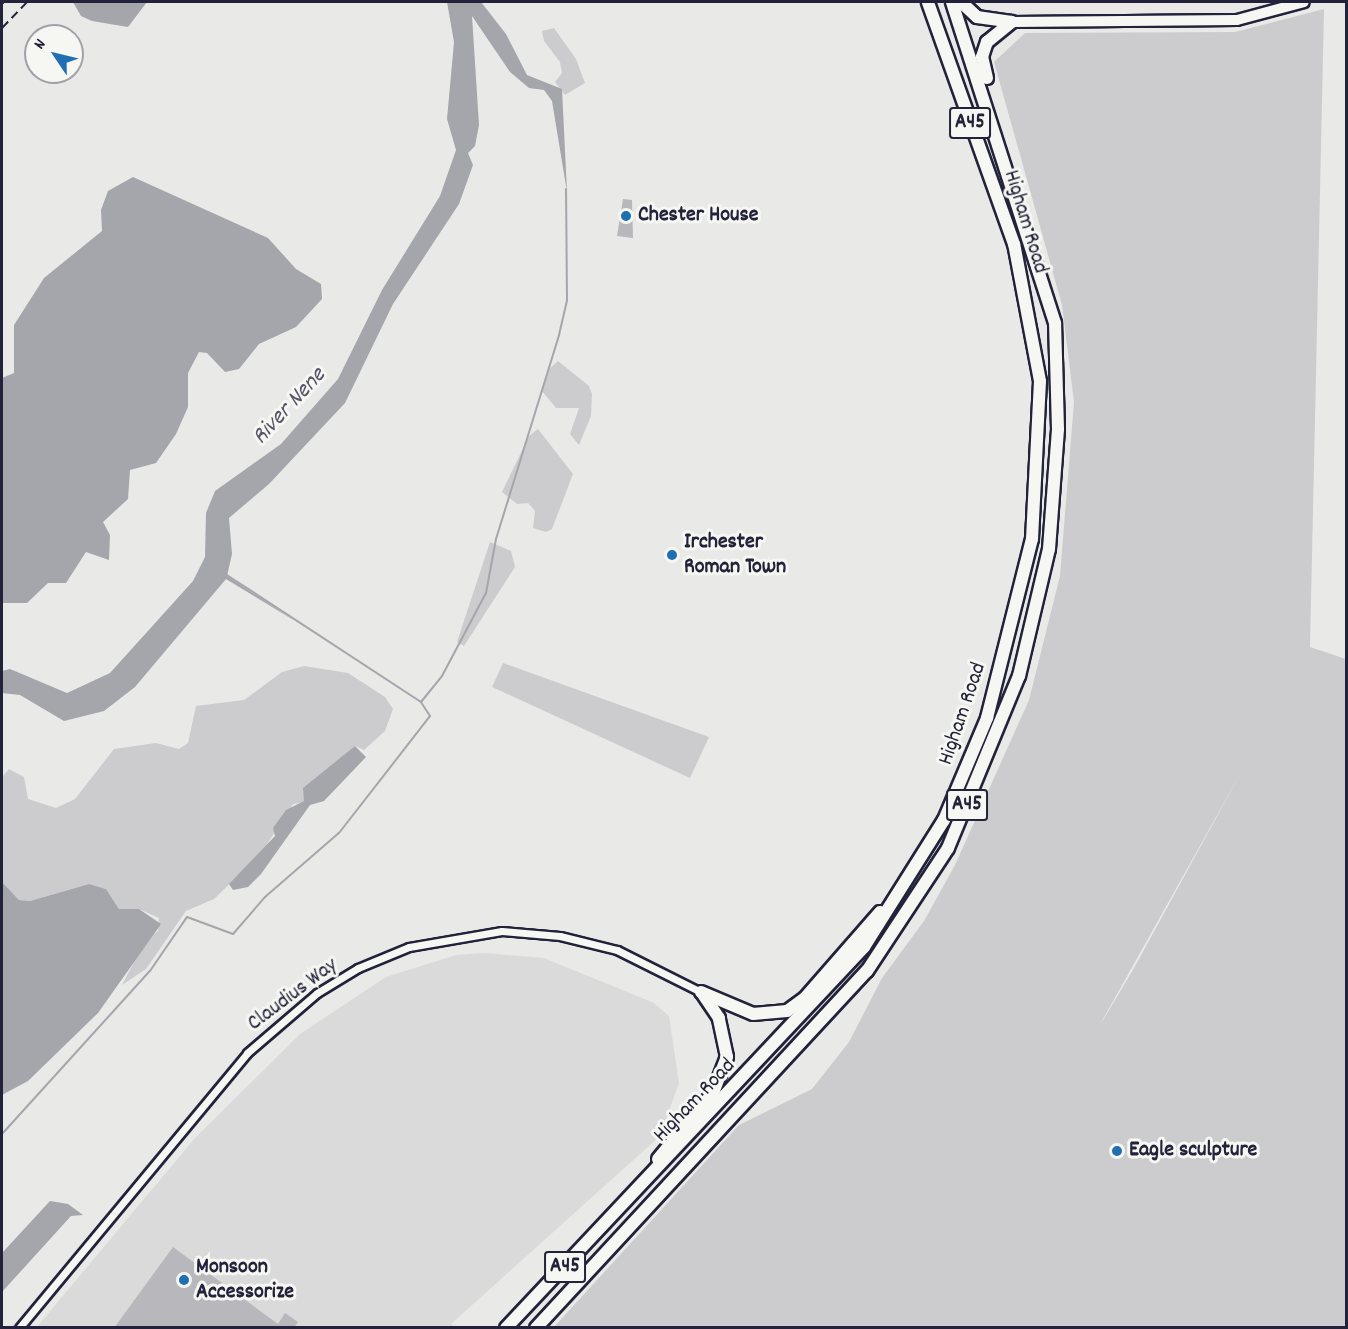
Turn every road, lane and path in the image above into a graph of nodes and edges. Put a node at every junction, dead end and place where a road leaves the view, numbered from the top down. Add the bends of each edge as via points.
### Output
1 (928, 2) edge
2 (952, 2) edge
3 (961, 2) edge
4 (1304, 2) edge
5 (1012, 21) junction
6 (1003, 146) junction
7 (916, 871) junction
8 (701, 992) junction
9 (624, 1206) junction
10 (20, 1328) edge
11 (506, 1328) edge
12 (536, 1328) edge

1 - 7 highway, Higham Road / A45 via 1014,244 1038,371 1040,438 1032,538 987,718
2 - 6 highway, Higham Road / A45
3 - 5 highway via 976,17
4 - 5 street via 1237,20
5 - 6 highway via 992,35 982,57
6 - 12 highway, Higham Road / A45 via 1055,323 1058,429 1049,549 1019,676 978,781 948,848 867,971
7 - 8 highway via 797,1006 763,1015
7 - 9 highway, Higham Road / A45 via 864,947 807,1014
8 - 9 highway via 726,1037 721,1081
8 - 10 street, Claudius Way via 617,950 560,936 502,931 409,947 358,968 317,993 247,1053
9 - 11 highway, Higham Road / A45

